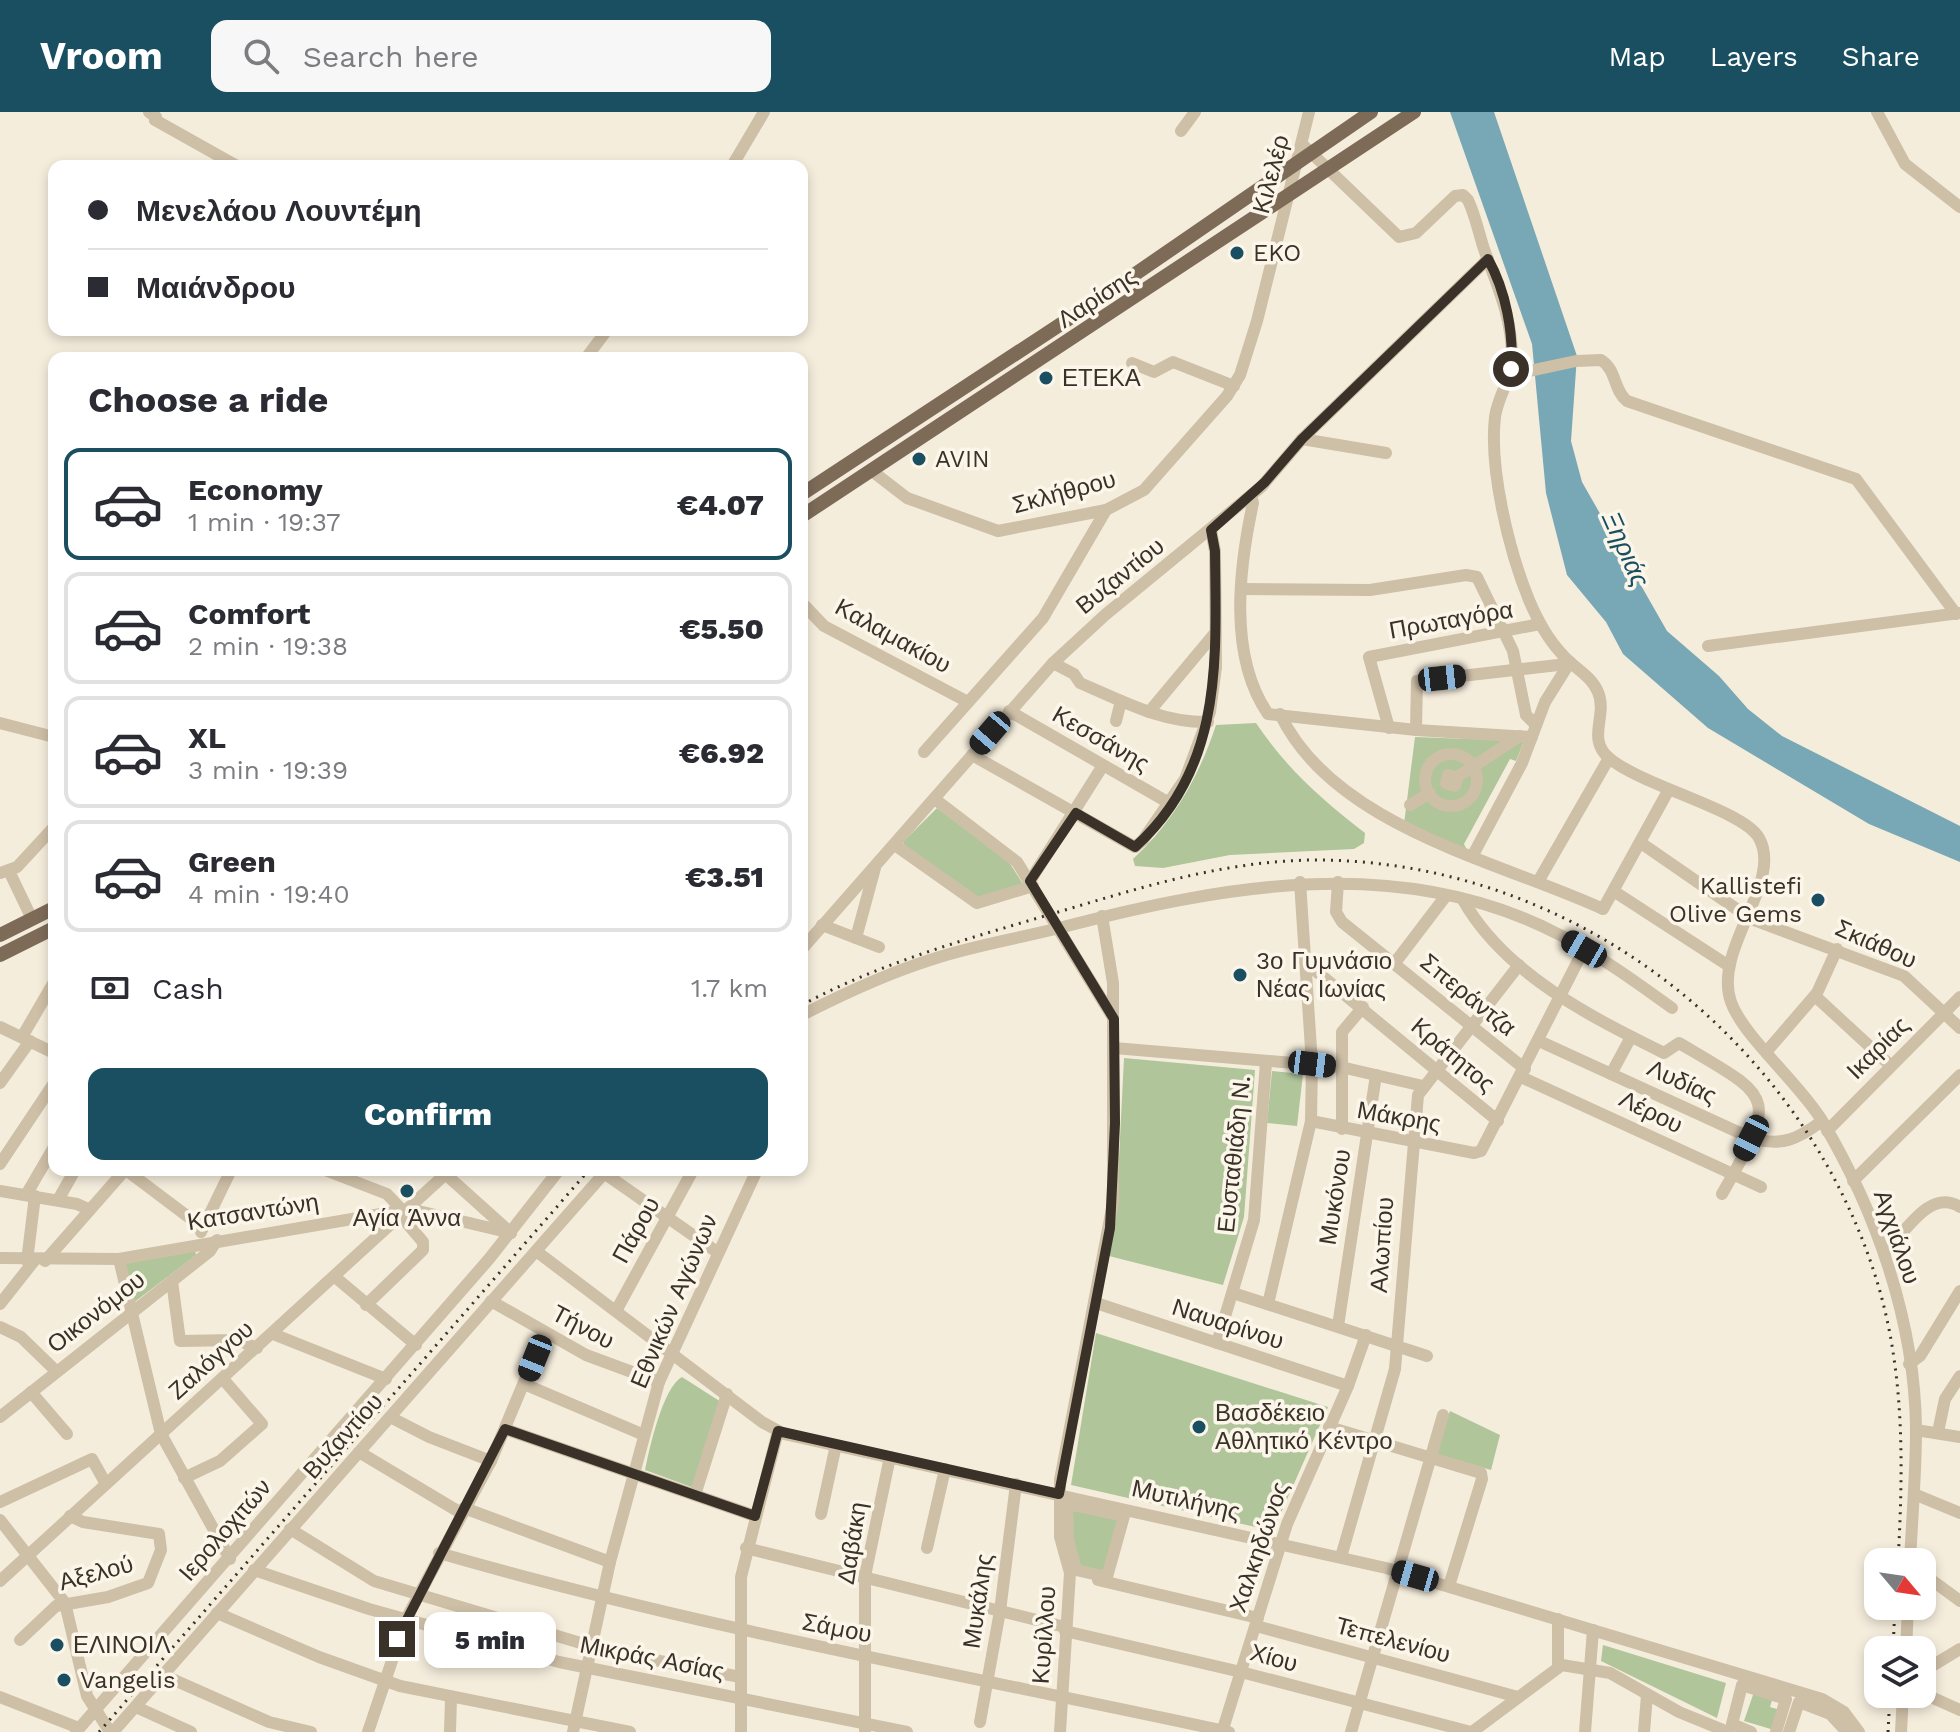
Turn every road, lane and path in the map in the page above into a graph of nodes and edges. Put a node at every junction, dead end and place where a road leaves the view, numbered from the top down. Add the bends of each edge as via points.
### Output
1 (149, 112) edge
2 (764, 112) edge
3 (1195, 112) edge
4 (1309, 112) edge
5 (1371, 112) edge
6 (1414, 112) edge
7 (1877, 112) edge
8 (1181, 131) dead end
9 (1307, 149) junction
10 (226, 160) edge
11 (736, 160) edge
12 (1297, 163) junction
13 (1327, 170) junction
14 (1287, 197) junction
15 (1960, 207) edge
16 (1488, 259) junction
17 (1132, 363) dead end
18 (1510, 375) junction
19 (1234, 386) junction
20 (1302, 439) junction
21 (1386, 453) dead end
22 (872, 471) junction
23 (808, 490) edge
24 (1251, 495) junction
25 (1106, 510) junction
26 (808, 512) edge
27 (1211, 530) junction
28 (1241, 589) junction
29 (808, 609) edge
30 (1958, 613) edge
31 (1540, 624) junction
32 (1215, 633) junction
33 (1506, 633) junction
34 (1708, 646) dead end
35 (1053, 663) junction
36 (1569, 663) junction
37 (1519, 670) junction
38 (1121, 701) junction
39 (968, 702) junction
40 (1009, 711) junction
41 (1149, 712) junction
42 (1274, 714) junction
43 (1116, 721) dead end
44 (1208, 722) junction
45 (0, 723) edge
46 (1389, 728) junction
47 (1416, 730) junction
48 (1451, 732) junction
49 (1529, 732) junction
50 (48, 735) edge
51 (924, 752) dead end
52 (972, 755) junction
53 (1451, 755) junction
54 (1609, 758) junction
55 (1416, 759) dead end
56 (1102, 767) junction
57 (1430, 767) junction
58 (1473, 767) junction
59 (1452, 780) junction
60 (1668, 791) junction
61 (1430, 793) junction
62 (1474, 793) junction
63 (936, 800) junction
64 (1171, 804) junction
65 (1410, 805) dead end
66 (1452, 806) junction
67 (1499, 806) junction
68 (1076, 813) junction
69 (48, 832) edge
70 (1641, 843) junction
71 (895, 845) junction
72 (1473, 855) junction
73 (877, 863) junction
74 (4, 872) edge
75 (1539, 880) junction
76 (1300, 882) junction
77 (1338, 882) junction
78 (1032, 883) junction
79 (1615, 892) junction
80 (1445, 897) junction
81 (1463, 900) junction
82 (48, 911) edge
83 (1102, 916) junction
84 (1746, 916) junction
85 (32, 919) junction
86 (822, 925) junction
87 (1060, 928) junction
88 (48, 931) edge
89 (0, 935) edge
90 (856, 938) junction
91 (808, 942) edge
92 (879, 947) dead end
93 (1584, 949) junction
94 (1837, 949) junction
95 (0, 955) edge
96 (1305, 962) junction
97 (1394, 964) junction
98 (1519, 965) junction
99 (1729, 966) junction
100 (48, 994) edge
101 (1558, 995) junction
102 (1815, 996) junction
103 (1960, 997) edge
104 (1363, 1007) junction
105 (1672, 1008) dead end
106 (808, 1012) edge
107 (1945, 1013) junction
108 (1114, 1019) junction
109 (1471, 1025) junction
110 (0, 1027) edge
111 (1960, 1028) edge
112 (1631, 1037) junction
113 (26, 1039) junction
114 (1539, 1041) junction
115 (1114, 1048) junction
116 (48, 1050) edge
117 (1767, 1051) junction
118 (1266, 1062) junction
119 (1312, 1064) junction
120 (1891, 1066) junction
121 (1341, 1067) junction
122 (1436, 1070) junction
123 (1523, 1073) junction
124 (1611, 1074) junction
125 (1376, 1075) junction
126 (1960, 1075) edge
127 (0, 1083) edge
128 (1423, 1086) junction
129 (48, 1092) edge
130 (1311, 1121) junction
131 (1498, 1121) junction
132 (1825, 1126) junction
133 (1342, 1129) junction
134 (1367, 1133) junction
135 (1751, 1138) junction
136 (1412, 1141) junction
137 (48, 1160) edge
138 (0, 1164) edge
139 (1733, 1175) junction
140 (72, 1176) edge
141 (119, 1176) edge
142 (133, 1176) edge
143 (228, 1176) edge
144 (356, 1176) edge
145 (440, 1176) edge
146 (450, 1176) edge
147 (554, 1176) edge
148 (602, 1176) edge
149 (610, 1176) edge
150 (690, 1176) edge
151 (754, 1176) edge
152 (1853, 1181) junction
153 (1761, 1187) dead end
154 (0, 1191) edge
155 (1722, 1194) dead end
156 (31, 1196) junction
157 (58, 1200) junction
158 (1960, 1207) edge
159 (88, 1209) junction
160 (404, 1212) junction
161 (668, 1219) junction
162 (203, 1228) junction
163 (511, 1233) junction
164 (217, 1240) junction
165 (195, 1243) junction
166 (536, 1251) junction
167 (717, 1252) junction
168 (1884, 1253) junction
169 (0, 1258) edge
170 (119, 1259) junction
171 (36, 1261) junction
172 (335, 1277) junction
173 (172, 1281) junction
174 (1960, 1291) edge
175 (1233, 1293) junction
176 (491, 1301) junction
177 (1096, 1303) junction
178 (0, 1304) edge
179 (1268, 1304) junction
180 (366, 1305) junction
181 (616, 1311) junction
182 (129, 1314) junction
183 (1338, 1326) junction
184 (0, 1327) edge
185 (545, 1332) junction
186 (273, 1334) junction
187 (1366, 1335) junction
188 (1217, 1343) junction
189 (416, 1345) junction
190 (1397, 1345) junction
191 (257, 1348) junction
192 (671, 1352) junction
193 (1427, 1356) dead end
194 (1909, 1364) junction
195 (56, 1371) junction
196 (1960, 1376) edge
197 (223, 1379) junction
198 (386, 1379) junction
199 (659, 1382) junction
200 (524, 1384) junction
201 (1348, 1386) junction
202 (31, 1392) junction
203 (727, 1394) junction
204 (1443, 1415) dead end
205 (0, 1417) edge
206 (390, 1417) junction
207 (1329, 1427) junction
208 (505, 1429) junction
209 (1916, 1430) junction
210 (778, 1431) junction
211 (1938, 1432) junction
212 (67, 1434) dead end
213 (161, 1434) junction
214 (644, 1435) junction
215 (1960, 1437) edge
216 (1376, 1441) junction
217 (836, 1445) junction
218 (359, 1452) junction
219 (890, 1457) junction
220 (1431, 1457) junction
221 (491, 1461) junction
222 (945, 1469) junction
223 (633, 1473) junction
224 (184, 1478) junction
225 (106, 1484) junction
226 (1016, 1484) junction
227 (1059, 1494) junction
228 (1914, 1494) junction
229 (695, 1495) junction
230 (0, 1502) edge
231 (463, 1510) junction
232 (1960, 1513) edge
233 (821, 1514) dead end
234 (1128, 1514) junction
235 (70, 1516) junction
236 (755, 1516) junction
237 (0, 1520) edge
238 (290, 1529) junction
239 (1281, 1544) junction
240 (746, 1548) junction
241 (927, 1548) dead end
242 (1911, 1548) edge
243 (28, 1553) junction
244 (439, 1553) junction
245 (1341, 1557) junction
246 (230, 1559) junction
247 (610, 1562) junction
248 (254, 1570) junction
249 (1397, 1571) junction
250 (1070, 1573) junction
251 (865, 1576) junction
252 (0, 1581) edge
253 (1113, 1583) junction
254 (1936, 1583) edge
255 (1449, 1586) junction
256 (417, 1594) junction
257 (602, 1597) junction
258 (1960, 1601) edge
259 (65, 1603) junction
260 (1000, 1611) junction
261 (217, 1613) junction
262 (406, 1619) junction
263 (1558, 1619) junction
264 (1257, 1622) junction
265 (1065, 1629) junction
266 (1593, 1630) junction
267 (740, 1631) junction
268 (20, 1640) dead end
269 (590, 1646) junction
270 (1960, 1649) edge
271 (865, 1656) junction
272 (1372, 1657) junction
273 (1936, 1664) edge
274 (585, 1667) junction
275 (1558, 1667) junction
276 (1590, 1668) junction
277 (1241, 1672) junction
278 (1738, 1674) junction
279 (163, 1675) junction
280 (740, 1677) junction
281 (383, 1680) junction
282 (988, 1682) junction
283 (1794, 1690) junction
284 (1647, 1695) junction
285 (0, 1697) edge
286 (1062, 1697) junction
287 (1518, 1697) junction
288 (451, 1698) junction
289 (741, 1698) junction
290 (1936, 1699) edge
291 (1359, 1703) junction
292 (136, 1707) junction
293 (1902, 1708) edge
294 (1960, 1710) edge
295 (95, 1712) junction
296 (980, 1722) dead end
297 (574, 1727) edge
298 (865, 1727) edge
299 (77, 1730) edge
300 (1725, 1731) edge
301 (112, 1732) edge
302 (191, 1732) edge
303 (311, 1732) edge
304 (368, 1732) edge
305 (450, 1732) edge
306 (630, 1732) edge
307 (741, 1732) edge
308 (907, 1732) edge
309 (1060, 1732) edge
310 (1225, 1732) edge
311 (1351, 1732) edge
312 (1471, 1732) edge
313 (1585, 1732) edge
314 (1644, 1732) edge
315 (1751, 1732) edge
316 (1779, 1732) edge
317 (1789, 1732) edge
318 (1847, 1732) edge
319 (1859, 1732) edge
320 (1901, 1732) edge

1 - 10 street
2 - 11 street
3 - 8 street
4 - 9 street, Κιλελέρ
5 - 9 main road, Λαρίσης
6 - 13 main road, Λαρίσης
7 - 15 street via 1905,164
9 - 12 main road, Λαρίσης
9 - 13 street
12 - 14 street, Κιλελέρ
12 - 23 main road, Λαρίσης
13 - 14 main road, Λαρίσης
13 - 16 street via 1399,237 1411,236 1455,196 1463,195
14 - 19 street, Κιλελέρ via 1253,335
14 - 22 main road, Λαρίσης
16 - 18 street via 1506,313
16 - 20 street, Βυζαντίου
17 - 19 street via 1154,372 1173,362
18 - 30 street via 1595,359 1607,364 1627,401 1852,477
18 - 31 street via 1496,413 1499,477 1517,563
19 - 25 street, Σκλήθρου via 1144,490
20 - 21 street
20 - 24 street, Βυζαντίου
22 - 25 street, Σκλήθρου via 895,493 991,530
22 - 26 main road, Λαρίσης
24 - 27 street, Βυζαντίου
24 - 28 street
25 - 39 street via 1049,609
27 - 32 street
27 - 35 street, Βυζαντίου
28 - 33 street via 1351,591 1466,575 1480,579
28 - 42 street via 1250,675
29 - 39 street, Καλαμακίου via 824,626
30 - 34 street
31 - 33 street, Πρωταγόρα
31 - 36 street
32 - 41 street
32 - 44 street via 1216,678
33 - 37 street
33 - 46 street, Πρωταγόρα via 1369,657
35 - 38 street via 1080,683
35 - 40 street, Βυζαντίου
36 - 37 street
36 - 49 street
36 - 54 street via 1598,693 1597,741
37 - 47 street via 1417,681
37 - 49 street
38 - 41 street
38 - 43 street
39 - 51 street
40 - 52 street, Βυζαντίου
40 - 56 street, Κεσσάνης
41 - 44 street via 1174,721
42 - 46 street
42 - 72 street via 1338,786 1396,823
44 - 64 street via 1193,765
45 - 50 street
46 - 47 street
47 - 48 street
48 - 49 street
48 - 53 street
49 - 58 street
49 - 67 street
52 - 63 street, Βυζαντίου
52 - 68 street
53 - 57 street
53 - 58 street via 1465,758
54 - 60 street
54 - 75 street
55 - 57 street
56 - 64 street, Κεσσάνης
56 - 68 street
57 - 59 street
57 - 61 street
58 - 59 street
58 - 62 street
59 - 66 street
60 - 70 street
60 - 84 street via 1740,821 1759,837 1763,868
61 - 65 street
61 - 66 street
62 - 66 street
62 - 67 street
63 - 71 street, Βυζαντίου
63 - 78 street via 1011,855
64 - 68 street via 1135,847
67 - 72 street
68 - 78 street
69 - 74 street
70 - 79 street
70 - 84 street, Σκιάθου
71 - 73 street, Βυζαντίου
71 - 78 street via 977,903
72 - 75 street
73 - 86 street, Βυζαντίου
73 - 90 street
74 - 85 street
75 - 79 street via 1606,908
76 - 77 street
76 - 83 street via 1191,895
76 - 96 street
77 - 80 street
77 - 97 street, Σπεράντζα via 1340,920
78 - 87 street
79 - 99 street
80 - 81 street
80 - 97 street
81 - 93 street
81 - 98 street via 1478,926
82 - 85 main road
83 - 87 street
83 - 108 street, Κυρίλλου
84 - 94 street, Σκιάθου
84 - 99 street
85 - 89 main road
86 - 90 street
86 - 91 street, Βυζαντίου
87 - 106 street via 931,959
87 - 108 street
88 - 95 main road
90 - 92 street
93 - 101 street
93 - 105 street
94 - 102 street
94 - 107 street, Σκιάθου via 1904,976
96 - 104 street, Κράτητος
96 - 119 street
97 - 109 street, Σπεράντζα
98 - 101 street
98 - 109 street, Αλωπίου
99 - 117 street, Αγχιάλου via 1734,1010
100 - 113 street
101 - 112 street
101 - 114 street
102 - 117 street
102 - 120 street
103 - 107 street, Ικαρίας
104 - 121 street via 1342,1032
104 - 122 street, Κράτητος
107 - 111 street, Σκιάθου
107 - 120 street, Ικαρίας
108 - 115 street, Κυρίλλου
109 - 122 street, Αλωπίου
109 - 123 street, Σπεράντζα
110 - 113 street
112 - 124 street, Λυδίας
112 - 135 street via 1664,1053 1679,1043 1745,1082 1762,1108
113 - 116 street
113 - 127 street
114 - 123 street
114 - 124 street, Λυδίας
115 - 118 street
115 - 177 street, Κυρίλλου via 1113,1203
117 - 132 street, Αγχιάλου
118 - 119 street
118 - 175 street, Ευσταθιάδη Ν. via 1254,1220
119 - 121 street
119 - 130 street
120 - 132 street, Ικαρίας
121 - 125 street
121 - 133 street
122 - 128 street, Αλωπίου
122 - 131 street, Κράτητος
123 - 131 street
123 - 139 street, Λέρου
124 - 135 street, Λυδίας
125 - 128 street
125 - 134 street, Μυκόνου
126 - 152 street
128 - 136 street, Αλωπίου
129 - 138 street
130 - 133 street, Μάκρης
130 - 179 street
131 - 136 street, Μάκρης via 1478,1153
132 - 135 street, Λυδίας via 1782,1143
132 - 152 street, Αγχιάλου
133 - 134 street, Μάκρης
134 - 136 street, Μάκρης
134 - 183 street, Μυκόνου
135 - 139 street
136 - 190 street, Αλωπίου
137 - 156 street
139 - 153 street, Λέρου
139 - 155 street
140 - 157 street
141 - 159 street
142 - 162 street
143 - 162 street
144 - 160 street via 393,1197
145 - 160 street, Ζαλόγγου
146 - 163 street
147 - 163 street, Ιερολοχιτών
148 - 166 street, Βυζαντίου
149 - 161 street
150 - 161 street, Πάρου
151 - 167 street, Εθνικών Αγώνων
152 - 168 street, Αγχιάλου
154 - 156 street
156 - 157 street
156 - 171 street
157 - 159 street
158 - 168 street via 1946,1200 1933,1203
159 - 171 street
160 - 163 street, Κατσαντώνη
160 - 164 street, Κατσαντώνη
160 - 172 street, Ζαλόγγου
160 - 180 street via 423,1250
161 - 167 street
161 - 181 street, Πάρου
162 - 165 street
163 - 189 street, Ιερολοχιτών
164 - 165 street, Κατσαντώνη
164 - 173 street, Οικονόμου
165 - 170 street, Κατσαντώνη
166 - 176 street, Βυζαντίου
166 - 181 street, Μυτιλήνης
167 - 192 street, Εθνικών Αγώνων
168 - 194 street, Αγχιάλου
169 - 171 street, Κατσαντώνη
170 - 171 street, Κατσαντώνη
170 - 182 street
171 - 178 street
172 - 180 street
172 - 186 street, Ζαλόγγου
173 - 182 street, Οικονόμου
173 - 191 street via 180,1341 237,1340
174 - 194 street via 1920,1356
175 - 179 street
175 - 188 street, Ευσταθιάδη Ν.
176 - 185 street, Τήνου
176 - 206 street, Βυζαντίου
177 - 188 street, Ναυαρίνου
177 - 227 street, Κυρίλλου
179 - 183 street
180 - 189 street
181 - 192 street, Μυτιλήνης
182 - 195 street, Οικονόμου
182 - 213 street
183 - 187 street
184 - 195 street via 21,1337
185 - 199 street, Τήνου via 617,1369
185 - 200 street
186 - 191 street, Ζαλόγγου
186 - 198 street
187 - 190 street
187 - 201 street, Χαλκηδώνος
188 - 201 street, Ναυαρίνου
189 - 198 street, Ιερολοχιτών
190 - 193 street
190 - 216 street, Αλωπίου
191 - 197 street, Ζαλόγγου
192 - 199 street, Εθνικών Αγώνων
192 - 203 street, Μυτιλήνης
194 - 209 street, Αγχιάλου
195 - 202 street, Οικονόμου
196 - 211 street via 1945,1399
197 - 213 street, Ζαλόγγου
197 - 224 street via 262,1424 220,1461
198 - 246 street, Ιερολοχιτών
199 - 214 street, Εθνικών Αγώνων
200 - 208 street
200 - 214 street
201 - 207 street, Χαλκηδώνος
202 - 205 street, Οικονόμου
202 - 212 street
203 - 210 street, Μυτιλήνης
203 - 229 street
204 - 220 street
206 - 218 street, Βυζαντίου
206 - 221 street
207 - 216 street
207 - 239 street, Χαλκηδώνος
208 - 221 street
208 - 223 street
209 - 211 street
209 - 228 street, Αγχιάλου
210 - 217 street, Μυτιλήνης
210 - 236 street
211 - 215 street
213 - 224 street
213 - 225 street, Ζαλόγγου
214 - 223 street, Εθνικών Αγώνων
216 - 220 street
216 - 245 street, Αλωπίου
217 - 219 street, Μυτιλήνης
217 - 233 street
218 - 231 street
218 - 238 street, Βυζαντίου
219 - 222 street, Μυτιλήνης
219 - 251 street, Δαβάκη
220 - 249 street
220 - 255 street via 1478,1470 1482,1479
221 - 231 street
222 - 226 street, Μυτιλήνης
222 - 241 street
223 - 229 street
223 - 247 street, Εθνικών Αγώνων
224 - 246 street
225 - 230 street via 92,1459
225 - 235 street, Ζαλόγγου
226 - 227 street, Μυτιλήνης
226 - 260 street, Μυκάλης
227 - 234 street, Μυτιλήνης
227 - 250 street, Κυρίλλου via 1060,1537
228 - 232 street
228 - 242 street, Αγχιάλου
229 - 236 street
231 - 244 street
231 - 247 street
234 - 234 street via 1067,1504 1076,1570 1107,1577
234 - 239 street, Μυτιλήνης
234 - 253 street
235 - 243 street, Ζαλόγγου
235 - 259 street, Αξελού via 156,1532 162,1546 156,1570 144,1586
236 - 240 street
237 - 243 street
238 - 248 street, Βυζαντίου
238 - 256 street via 374,1581
239 - 245 street, Μυτιλήνης
239 - 264 street, Χαλκηδώνος
240 - 251 street, Χίου
240 - 267 street
243 - 252 street, Ζαλόγγου
243 - 259 street
244 - 256 street
244 - 257 street, Σάμου
245 - 249 street, Μυτιλήνης
246 - 295 street, Ιερολοχιτών
247 - 257 street, Εθνικών Αγώνων
248 - 261 street, Βυζαντίου
248 - 262 street, Μικράς Ασίας
249 - 255 street, Μυτιλήνης
249 - 272 street
250 - 253 street, Τεπελενίου
250 - 265 street, Κυρίλλου
251 - 260 street, Χίου
251 - 271 street, Δαβάκη
253 - 264 street, Τεπελενίου
254 - 258 street
255 - 263 street, Μυτιλήνης
256 - 262 street
256 - 269 street
257 - 267 street, Σάμου
257 - 269 street, Εθνικών Αγώνων
259 - 268 street, Αξελού via 43,1615
259 - 295 street
260 - 265 street, Χίου
260 - 282 street, Μυκάλης
261 - 279 street, Βυζαντίου
261 - 281 street
262 - 274 street, Μικράς Ασίας
262 - 281 street
263 - 266 street, Μυτιλήνης
263 - 275 street
264 - 272 street, Τεπελενίου
264 - 277 street, Χαλκηδώνος
265 - 277 street, Χίου
265 - 286 street, Κυρίλλου
266 - 276 street
266 - 278 street, Μυτιλήνης
267 - 271 street, Σάμου
267 - 280 street
269 - 274 street, Εθνικών Αγώνων
269 - 280 street
270 - 273 street
271 - 282 street, Σάμου
271 - 298 street, Δαβάκη
272 - 287 street, Τεπελενίου
272 - 291 street
274 - 289 street, Μικράς Ασίας
274 - 297 street, Εθνικών Αγώνων
275 - 276 street
275 - 287 street
276 - 284 street via 1610,1673
276 - 313 street
277 - 291 street, Χίου
277 - 310 street, Χαλκηδώνος
278 - 283 street, Μυτιλήνης
278 - 300 street
279 - 292 street, Βυζαντίου
279 - 303 street via 269,1722
280 - 289 street
281 - 288 street
281 - 304 street
282 - 286 street, Σάμου
282 - 296 street, Μυκάλης
283 - 316 street
283 - 319 street, Μυτιλήνης via 1833,1704
284 - 300 street
284 - 314 street
285 - 299 street
286 - 309 street, Κυρίλλου
286 - 310 street, Σάμου
287 - 312 street
288 - 297 street
288 - 305 street
289 - 298 street, Μικράς Ασίας
289 - 307 street
290 - 294 street
291 - 311 street
291 - 312 street, Χίου
292 - 301 street, Βυζαντίου
292 - 302 street
293 - 320 street
295 - 299 street, Ιερολοχιτών
295 - 301 street
297 - 306 street
298 - 308 street, Μικράς Ασίας
315 - 316 street via 1732,1724 1742,1685 1786,1699
317 - 318 street via 1799,1702 1830,1714

